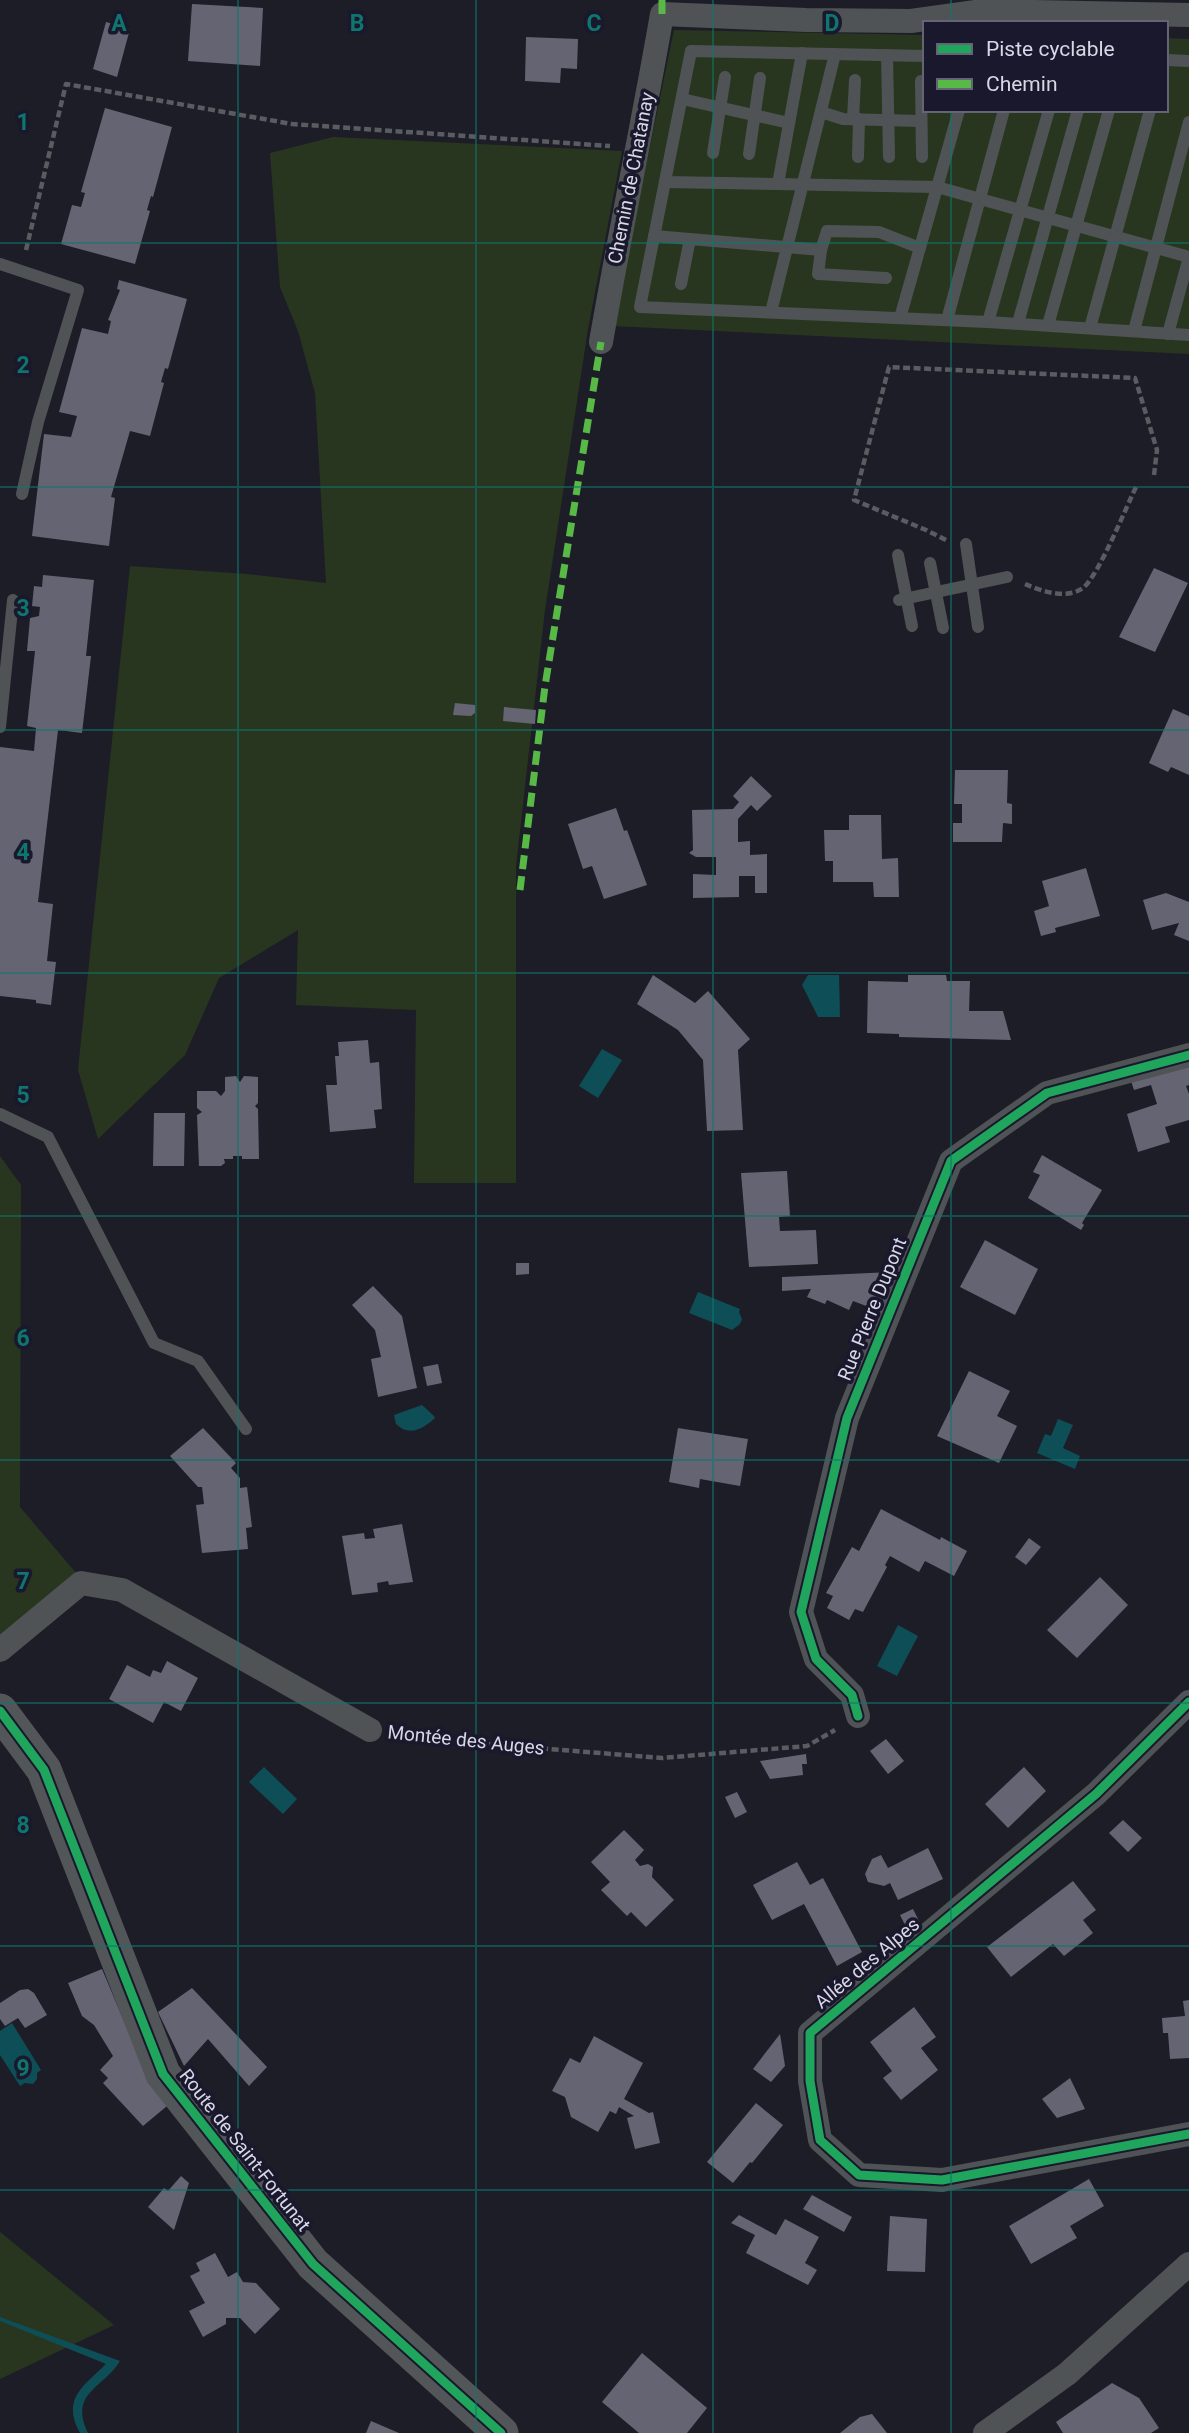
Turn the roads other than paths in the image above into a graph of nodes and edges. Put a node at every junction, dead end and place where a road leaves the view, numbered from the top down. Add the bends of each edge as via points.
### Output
1 (1026, 12) edge
2 (1189, 15) edge
3 (982, 17) edge
4 (802, 53) junction
5 (835, 54) junction
6 (887, 55) junction
7 (923, 56) edge
8 (1168, 60) edge
9 (1189, 61) edge
10 (724, 77) dead end
11 (760, 79) dead end
12 (855, 80) dead end
13 (921, 81) dead end
14 (682, 99) junction
15 (720, 108) junction
16 (821, 112) junction
17 (958, 112) edge
18 (1003, 112) edge
19 (1048, 112) edge
20 (1077, 112) edge
21 (1108, 112) edge
22 (1149, 112) edge
23 (755, 116) junction
24 (856, 119) junction
25 (888, 120) junction
26 (921, 121) junction
27 (1189, 122) edge
28 (789, 123) junction
29 (713, 153) dead end
30 (749, 154) dead end
31 (858, 157) dead end
32 (889, 157) dead end
33 (922, 157) dead end
34 (665, 181) junction
35 (778, 184) junction
36 (803, 184) junction
37 (937, 187) junction
38 (980, 198) junction
39 (1021, 210) junction
40 (1048, 218) junction
41 (1076, 225) junction
42 (654, 236) junction
43 (1115, 236) junction
44 (690, 239) junction
45 (787, 247) junction
46 (920, 248) junction
47 (1156, 248) junction
48 (821, 250) junction
49 (1189, 257) edge
50 (0, 264) edge
51 (886, 278) dead end
52 (681, 284) dead end
53 (771, 312) junction
54 (900, 318) junction
55 (947, 320) junction
56 (988, 322) junction
57 (1017, 323) junction
58 (1048, 326) junction
59 (1090, 328) junction
60 (1133, 331) junction
61 (1168, 334) junction
62 (1189, 335) edge
63 (600, 342) dead end
64 (22, 494) dead end
65 (966, 544) dead end
66 (898, 555) dead end
67 (930, 563) dead end
68 (1007, 577) road end
69 (972, 584) junction
70 (936, 592) junction
71 (902, 599) junction
72 (13, 600) dead end
73 (912, 626) dead end
74 (978, 626) dead end
75 (943, 628) dead end
76 (0, 727) edge
77 (1189, 1055) edge
78 (0, 1114) edge
79 (246, 1429) dead end
80 (0, 1650) edge
81 (1189, 1702) edge
82 (0, 1711) edge
83 (858, 1716) road end
84 (370, 1730) road end
85 (1189, 2134) edge
86 (1189, 2264) edge
87 (501, 2433) edge
88 (985, 2433) edge

1 - 2 street
1 - 3 street
3 - 63 street, Chemin de Chatanay via 911,21 662,14
4 - 5 lane
4 - 14 lane via 691,51
4 - 28 lane
5 - 6 lane
5 - 16 lane
6 - 7 lane
6 - 25 lane
8 - 9 lane
10 - 15 lane
11 - 23 lane
12 - 24 lane
13 - 26 lane
14 - 15 lane
14 - 34 lane
15 - 23 lane
15 - 29 lane
16 - 24 lane
16 - 36 lane
17 - 37 lane
18 - 38 lane
19 - 39 lane
20 - 40 lane
21 - 41 lane
22 - 43 lane
23 - 28 lane
23 - 30 lane
24 - 25 lane
24 - 31 lane
25 - 26 lane
25 - 32 lane
26 - 33 lane
27 - 47 lane
28 - 35 lane
34 - 35 lane
34 - 42 lane
35 - 36 lane
36 - 37 lane
36 - 45 lane
37 - 38 lane
37 - 46 lane
38 - 39 lane
38 - 55 lane
39 - 40 lane
39 - 56 lane
40 - 41 lane
40 - 57 lane
41 - 43 lane
41 - 58 lane
42 - 44 lane
42 - 53 lane via 640,307
43 - 47 lane
43 - 59 lane
44 - 45 lane
44 - 52 lane
45 - 48 lane
45 - 53 lane
46 - 48 lane via 880,232 827,231
46 - 54 lane
47 - 49 lane
47 - 60 lane
48 - 51 lane via 818,274
49 - 61 lane
50 - 64 lane via 78,290 38,422
53 - 54 lane
54 - 55 lane
55 - 56 lane
56 - 57 lane
57 - 58 lane
58 - 59 lane
59 - 60 lane
60 - 61 lane
61 - 62 lane
65 - 69 lane
66 - 71 lane
67 - 70 lane
68 - 69 lane
69 - 70 lane
69 - 74 lane
70 - 71 lane
70 - 75 lane
71 - 73 lane
72 - 76 lane
77 - 83 street, Rue Pierre Dupont via 1047,1093 951,1161 847,1418 801,1612 816,1659 852,1695
78 - 79 lane via 48,1138 155,1343 198,1361
80 - 84 street, Montée des Auges via 81,1583 122,1590
81 - 85 street, Allée des Alpes via 1096,1794 810,2034 810,2081 820,2140 859,2175 942,2180
82 - 87 street, Route de Saint-Fortunat via 44,1770 163,2074 313,2264
86 - 88 street via 1067,2374

